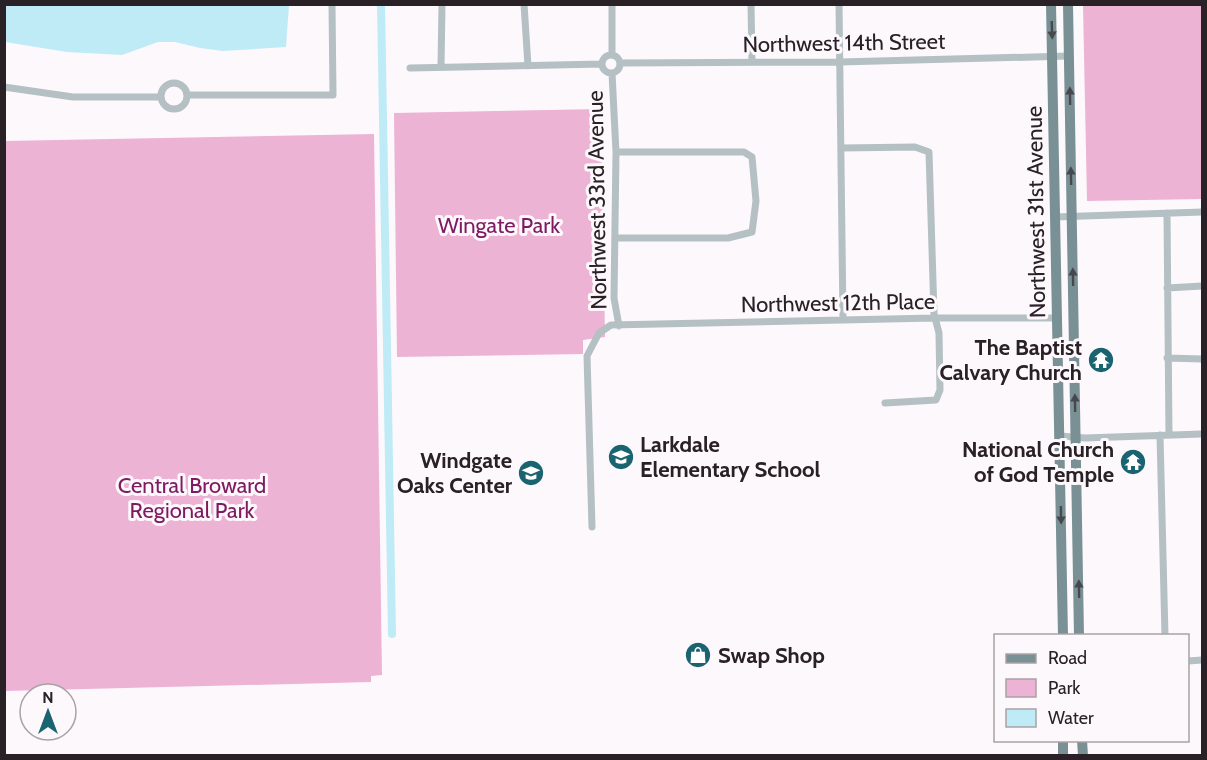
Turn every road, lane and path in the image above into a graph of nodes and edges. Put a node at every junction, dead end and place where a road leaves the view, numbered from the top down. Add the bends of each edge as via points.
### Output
1 (332, 4) edge
2 (442, 4) edge
3 (524, 4) edge
4 (612, 4) edge
5 (751, 4) edge
6 (839, 4) edge
7 (1051, 4) edge
8 (1068, 4) edge
9 (612, 55) junction
10 (1053, 56) junction
11 (1069, 56) junction
12 (752, 62) junction
13 (840, 62) junction
14 (620, 63) junction
15 (602, 64) junction
16 (528, 66) junction
17 (410, 68) dead end
18 (441, 68) junction
19 (612, 73) junction
20 (4, 87) edge
21 (187, 95) junction
22 (160, 97) junction
23 (841, 148) junction
24 (616, 152) junction
25 (1203, 212) edge
26 (1167, 213) junction
27 (1072, 216) junction
28 (1055, 217) junction
29 (615, 238) junction
30 (1203, 286) edge
31 (1167, 288) junction
32 (934, 318) junction
33 (1057, 318) junction
34 (843, 320) junction
35 (619, 326) junction
36 (1074, 346) junction
37 (1167, 358) junction
38 (1203, 359) edge
39 (885, 403) dead end
40 (1203, 434) edge
41 (1160, 435) junction
42 (1169, 435) junction
43 (1060, 436) junction
44 (1076, 438) junction
45 (592, 527) dead end
46 (1063, 634) edge
47 (1080, 634) edge
48 (1165, 634) edge

1 - 21 street via 333,94
2 - 18 street
3 - 16 street
4 - 9 street
5 - 12 street
6 - 13 street
7 -> 10 main road, Northwest 31st Avenue
8 - 11 main road, Northwest 31st Avenue
9 - 14 street
9 - 15 street
10 - 11 street, Northwest 14th Street
10 - 13 street, Northwest 14th Street
10 - 28 main road, Northwest 31st Avenue
27 -> 11 main road, Northwest 31st Avenue
12 - 13 street, Northwest 14th Street
12 - 14 street, Northwest 14th Street
13 - 23 street
14 - 19 street
15 - 16 street
15 - 19 street
16 - 18 street
17 - 18 street
19 - 24 street, Northwest 33rd Avenue
20 - 22 street via 73,97
21 - 22 street via 182,86 173,83 164,88
21 - 22 street via 184,105 175,109 165,106
23 - 32 street via 915,147 929,152
23 - 34 street
24 - 29 street, Northwest 33rd Avenue
24 - 29 street via 744,152 752,157 756,201 752,232 728,238
25 - 26 street
26 - 27 street
26 - 31 street
27 - 28 street
36 -> 27 main road, Northwest 31st Avenue
28 - 33 main road, Northwest 31st Avenue
29 - 35 street, Northwest 33rd Avenue via 614,298
30 - 31 street
31 - 37 street
32 - 33 street, Northwest 12th Place
32 - 34 street, Northwest 12th Place
32 - 39 street via 939,333 940,390 936,400
33 - 36 main road
33 - 43 main road, Northwest 31st Avenue
34 - 35 street, Northwest 12th Place
35 - 45 street via 611,325 599,333 587,356
44 -> 36 main road, Northwest 31st Avenue
37 - 38 street
37 - 42 street
40 - 42 street
41 - 42 street
41 - 44 street
41 - 48 street
43 - 44 street
43 -> 46 main road, Northwest 31st Avenue
47 -> 44 main road, Northwest 31st Avenue

